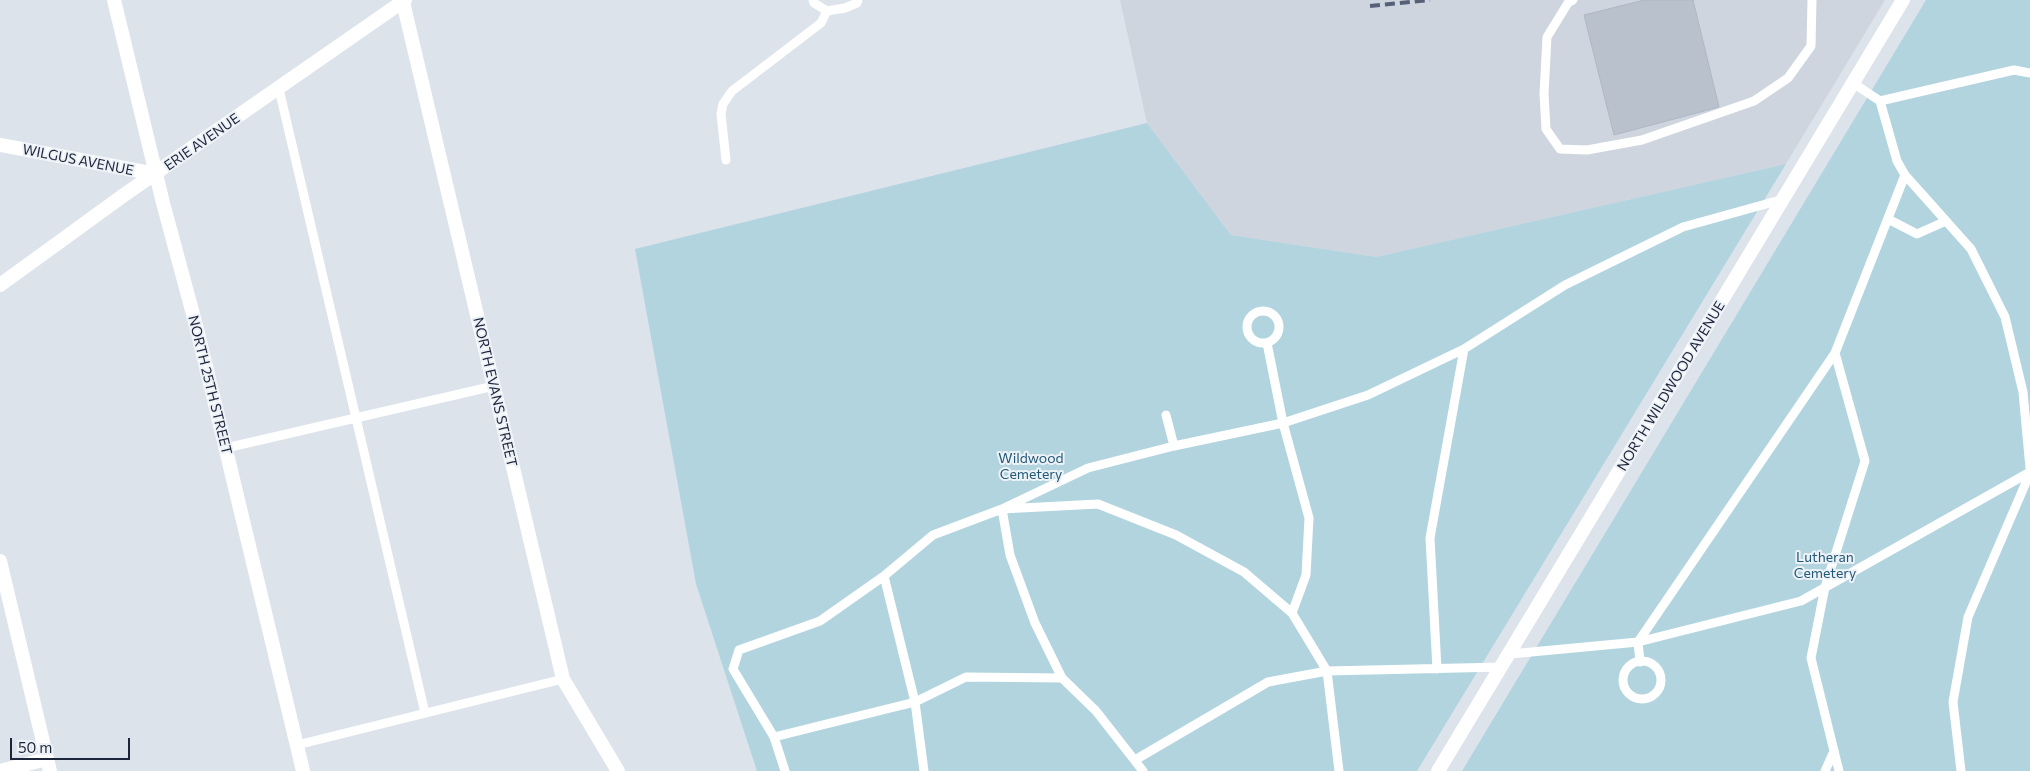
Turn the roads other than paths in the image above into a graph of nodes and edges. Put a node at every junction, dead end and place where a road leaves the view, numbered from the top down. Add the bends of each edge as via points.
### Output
1 (114, 0) edge
2 (813, 0) edge
3 (858, 0) edge
4 (1572, 0) edge
5 (1812, 0) edge
6 (1903, 0) edge
7 (404, 1) edge
8 (827, 11) junction
9 (2030, 72) edge
10 (1853, 83) junction
11 (279, 89) junction
12 (1880, 101) junction
13 (0, 145) edge
14 (726, 160) dead end
15 (156, 174) junction
16 (1905, 175) junction
17 (1784, 199) junction
18 (1888, 219) junction
19 (1946, 222) junction
20 (0, 285) edge
21 (1267, 343) dead end
22 (1464, 349) junction
23 (1835, 352) junction
24 (494, 386) junction
25 (1166, 415) dead end
26 (356, 418) junction
27 (1283, 424) junction
28 (1174, 446) junction
29 (226, 448) junction
30 (2030, 468) edge
31 (2030, 473) edge
32 (1002, 508) junction
33 (0, 561) edge
34 (884, 576) junction
35 (1825, 587) junction
36 (1292, 613) junction
37 (1638, 642) junction
38 (1510, 654) junction
39 (1640, 662) junction
40 (1502, 668) junction
41 (1437, 669) junction
42 (1327, 670) junction
43 (1062, 678) junction
44 (563, 679) junction
45 (915, 702) junction
46 (425, 713) junction
47 (774, 737) junction
48 (297, 745) junction
49 (1834, 750) junction
50 (1135, 760) junction
51 (49, 765) edge
52 (0, 771) edge
53 (303, 771) edge
54 (618, 771) edge
55 (785, 771) edge
56 (924, 771) edge
57 (1143, 771) edge
58 (1339, 771) edge
59 (1438, 771) edge
60 (1825, 771) edge
61 (1839, 771) edge
62 (1961, 771) edge

1 - 15 street, NORTH 25TH STREET
2 - 8 lane
3 - 8 lane via 845,8
4 - 5 lane via 1547,37 1546,129 1560,149 1587,150 1642,140 1754,101 1788,78 1811,46
6 - 10 street, NORTH WILDWOOD AVENUE
7 - 11 street, ERIE AVENUE
7 - 24 street, NORTH EVANS STREET
8 - 14 lane via 821,23 732,91 723,104
9 - 12 lane via 2014,70
10 - 12 lane
10 - 17 street, NORTH WILDWOOD AVENUE
11 - 15 street, ERIE AVENUE
11 - 26 lane
12 - 16 lane via 1897,161
13 - 15 street, WILGUS AVENUE
15 - 20 street, ERIE AVENUE
15 - 29 street, NORTH 25TH STREET
16 - 18 lane
16 - 19 lane
17 - 22 lane via 1683,227 1565,285
17 - 38 street, NORTH WILDWOOD AVENUE
18 - 19 lane via 1917,234
18 - 23 lane
19 - 30 lane via 1970,249 2005,317 2023,392
21 - 27 lane
22 - 27 lane via 1368,395
22 - 41 lane via 1430,538
23 - 35 lane via 1865,461
23 - 37 lane
24 - 26 lane
24 - 44 street, NORTH EVANS STREET
25 - 28 lane
26 - 29 lane
26 - 46 lane
27 - 28 lane
27 - 36 lane via 1308,518 1306,575
28 - 32 lane via 1088,468
29 - 48 street, NORTH 25TH STREET
31 - 35 lane
31 - 62 lane via 1968,617 1953,702
32 - 34 lane via 933,535
32 - 36 lane via 1098,504 1176,535 1244,572
32 - 43 lane via 1010,555 1034,623
33 - 51 street
34 - 45 lane
34 - 47 lane via 820,621 739,650 733,669
35 - 37 lane via 1801,601
35 - 49 lane via 1811,658
36 - 42 lane
37 - 38 lane
37 - 39 lane
38 - 40 street, NORTH WILDWOOD AVENUE
39 - 39 lane via 1653,665 1660,675 1660,688 1645,699 1628,693 1624,683 1630,666
40 - 41 lane
40 - 59 street, NORTH WILDWOOD AVENUE
41 - 42 lane
42 - 50 lane via 1268,682
42 - 58 lane
43 - 45 lane via 966,676
43 - 50 lane via 1096,711
44 - 46 lane
44 - 54 street, NORTH EVANS STREET
45 - 47 lane
45 - 56 lane
46 - 48 lane
47 - 55 lane
48 - 53 street, NORTH 25TH STREET
49 - 60 lane
49 - 61 lane
50 - 57 lane
51 - 52 street

